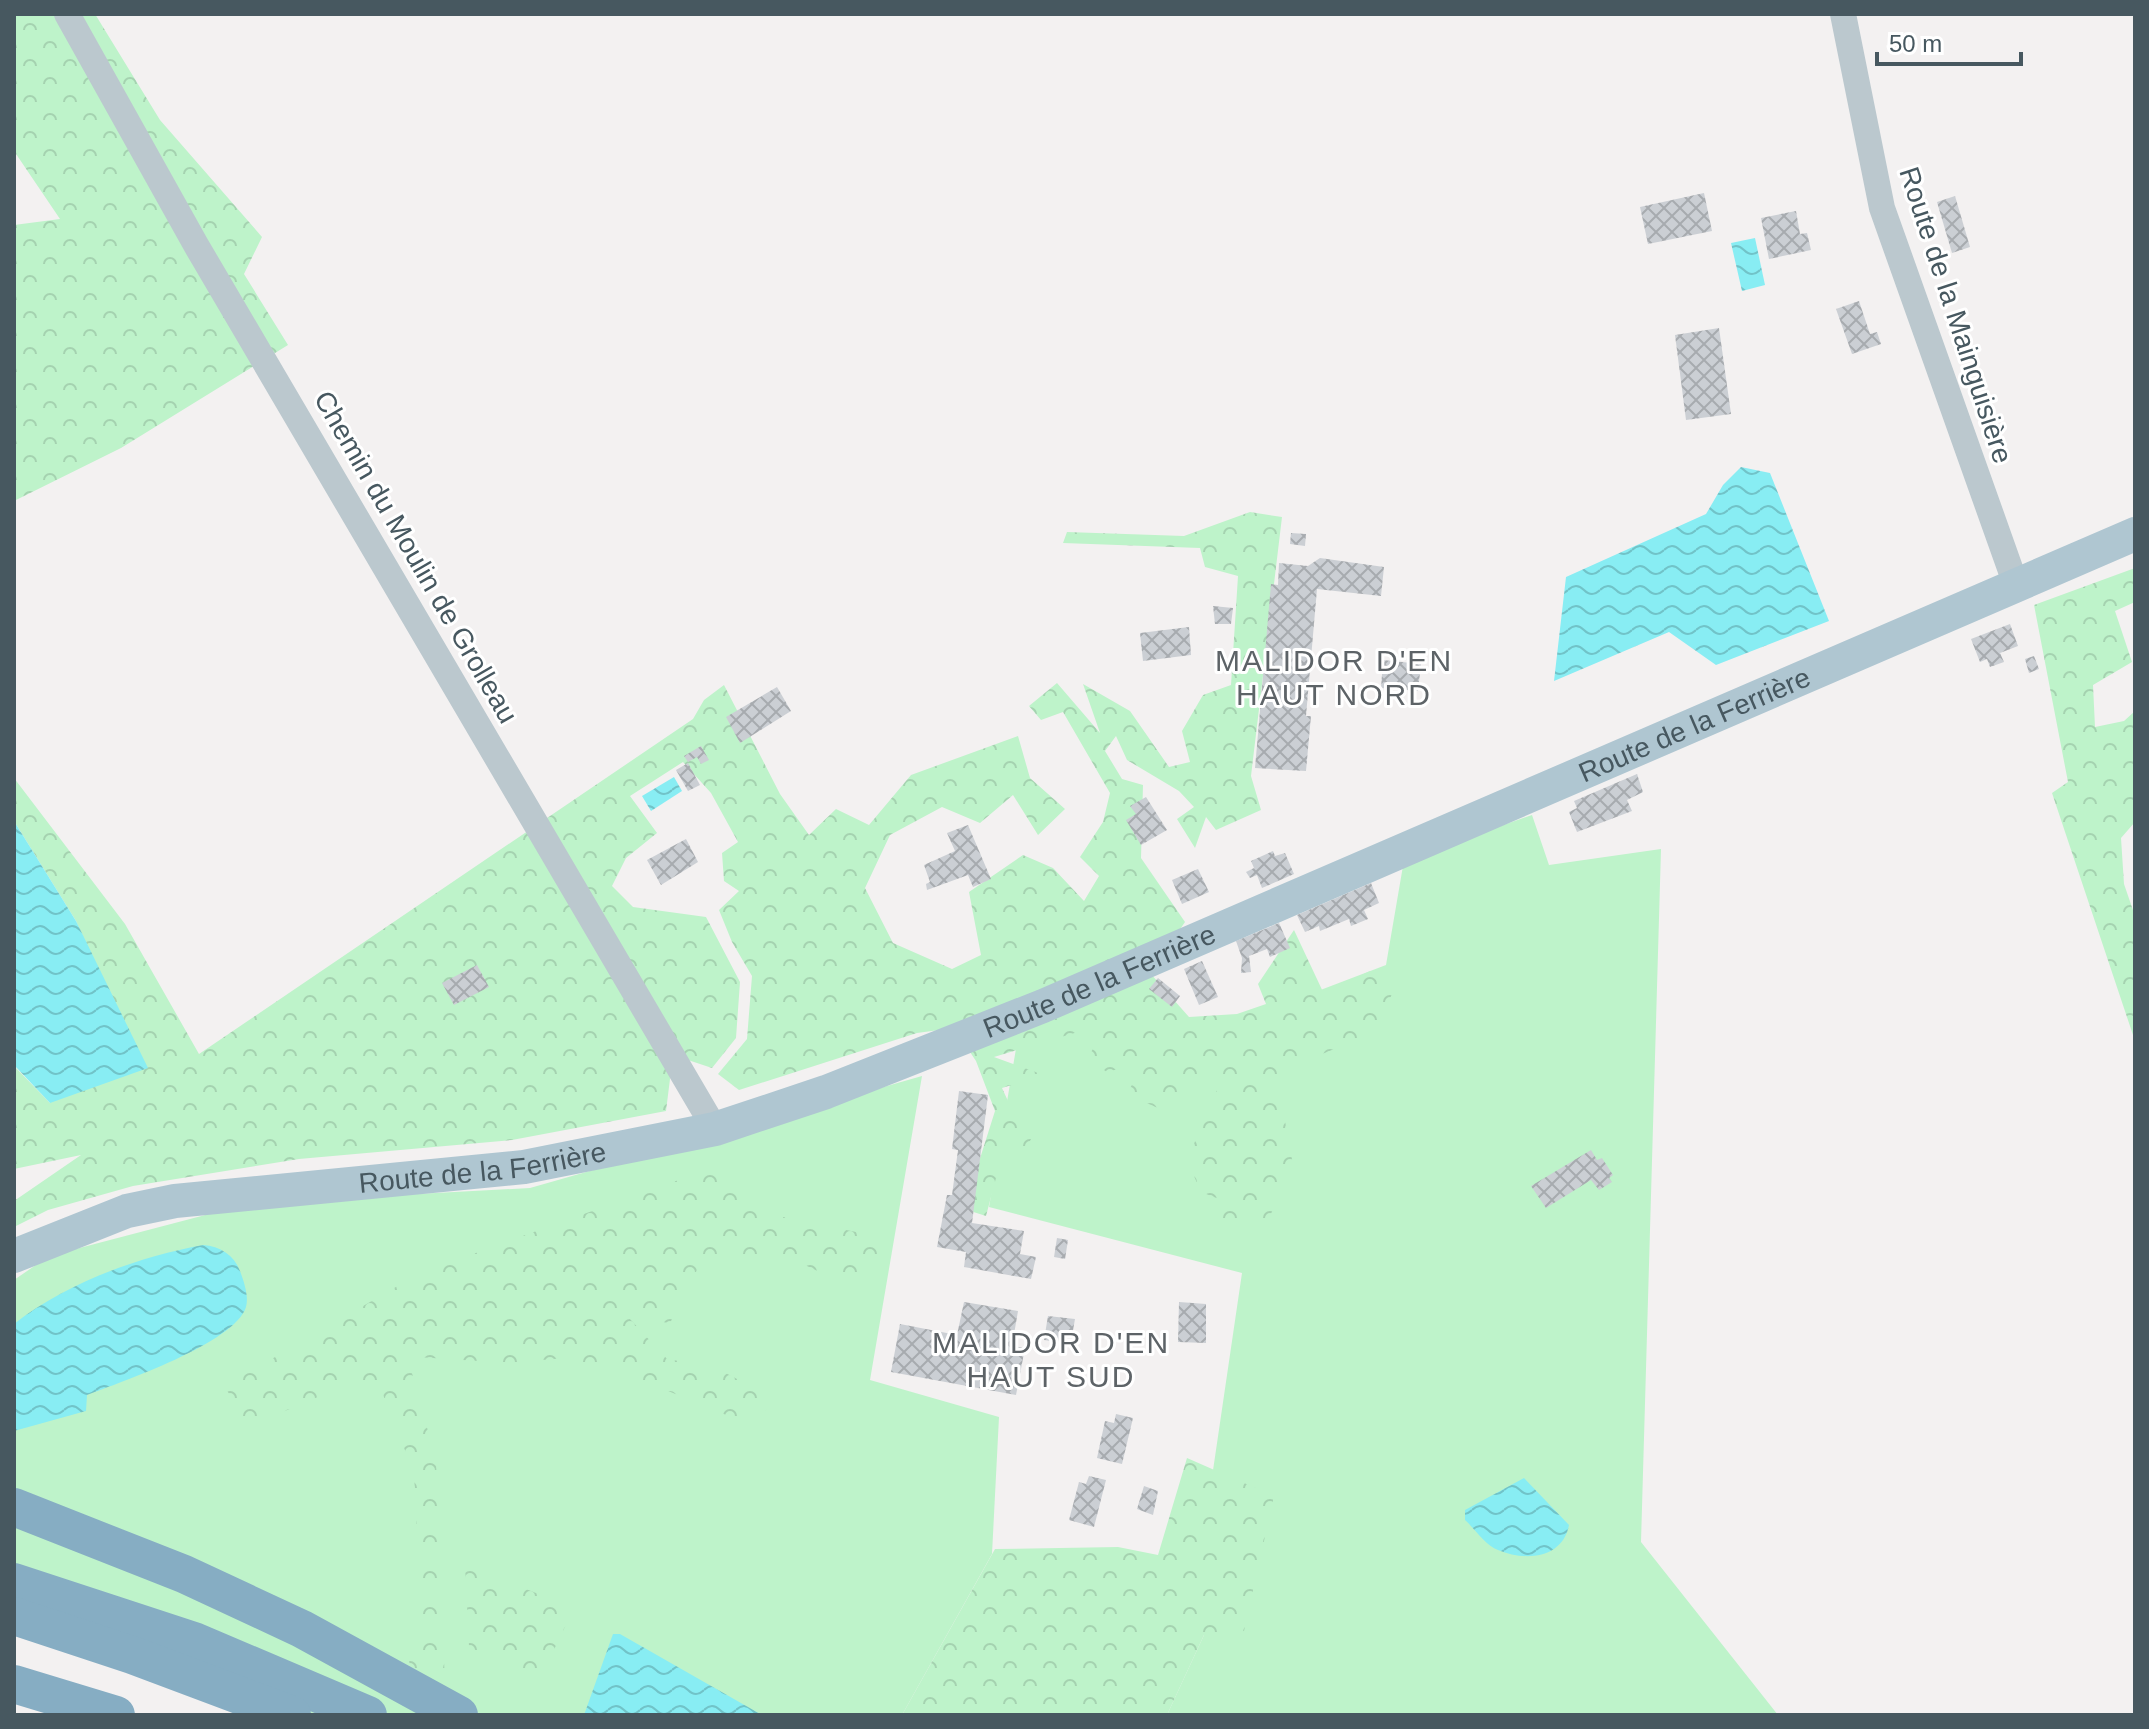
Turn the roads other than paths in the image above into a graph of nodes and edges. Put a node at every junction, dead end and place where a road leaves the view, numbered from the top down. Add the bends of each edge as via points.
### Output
1 (67, 14) edge
2 (1843, 14) edge
3 (2135, 534) edge
4 (2016, 585) junction
5 (715, 1129) junction
6 (14, 1256) edge
7 (14, 1507) edge
8 (14, 1582) edge
9 (14, 1616) edge
10 (14, 1684) edge
11 (116, 1715) edge
12 (292, 1715) edge
13 (368, 1715) edge
14 (459, 1715) edge

1 - 5 street, Chemin du Moulin de Grolleau via 204,258
2 - 4 street, Route de la Mainguisière via 1882,208
3 - 4 main road, Route de la Ferrière
4 - 5 main road, Route de la Ferrière via 1043,1006 826,1092
5 - 6 main road, Route de la Ferrière via 524,1167 175,1201 127,1211
7 - 14 highway via 184,1574 289,1623
8 - 13 highway via 194,1641
9 - 12 highway
10 - 11 highway

